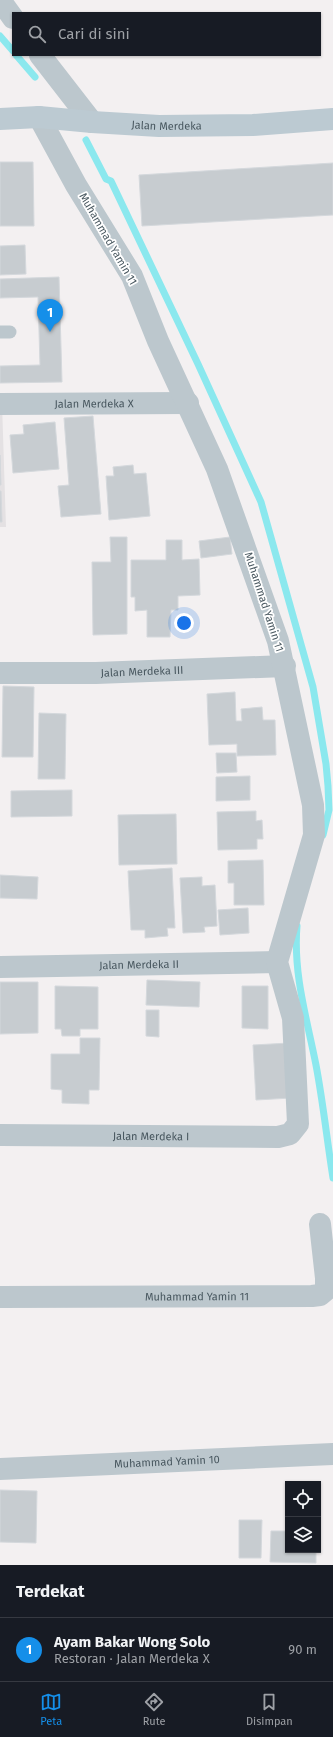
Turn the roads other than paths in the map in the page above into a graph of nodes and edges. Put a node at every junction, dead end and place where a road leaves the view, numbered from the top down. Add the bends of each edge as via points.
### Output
1 (0, 0) edge
2 (12, 17) edge
3 (41, 56) edge
4 (39, 116) junction
5 (0, 119) edge
6 (333, 119) edge
7 (92, 122) junction
8 (188, 403) junction
9 (0, 404) edge
10 (284, 666) junction
11 (0, 673) edge
12 (277, 962) junction
13 (0, 967) edge
14 (0, 1135) edge
15 (320, 1224) dead end
16 (0, 1297) edge
17 (333, 1454) edge
18 (0, 1469) edge

1 - 2 street
3 - 7 street
4 - 5 main road, Jalan Merdeka
4 - 7 main road, Jalan Merdeka
4 - 8 street, Muhammad Yamin 11 via 76,185 132,276 158,341
6 - 7 main road, Jalan Merdeka via 253,125 159,126
8 - 9 street, Jalan Merdeka X
8 - 10 street, Muhammad Yamin 11 via 217,469 269,612
10 - 11 street, Jalan Merdeka III
10 - 12 street, Muhammad Yamin 11 via 314,805 314,835
12 - 13 street, Jalan Merdeka II
12 - 14 street, Jalan Merdeka I via 293,1018 298,1124 290,1134 278,1137
15 - 16 street, Muhammad Yamin 11 via 326,1290 320,1295
17 - 18 street, Muhammad Yamin 10

